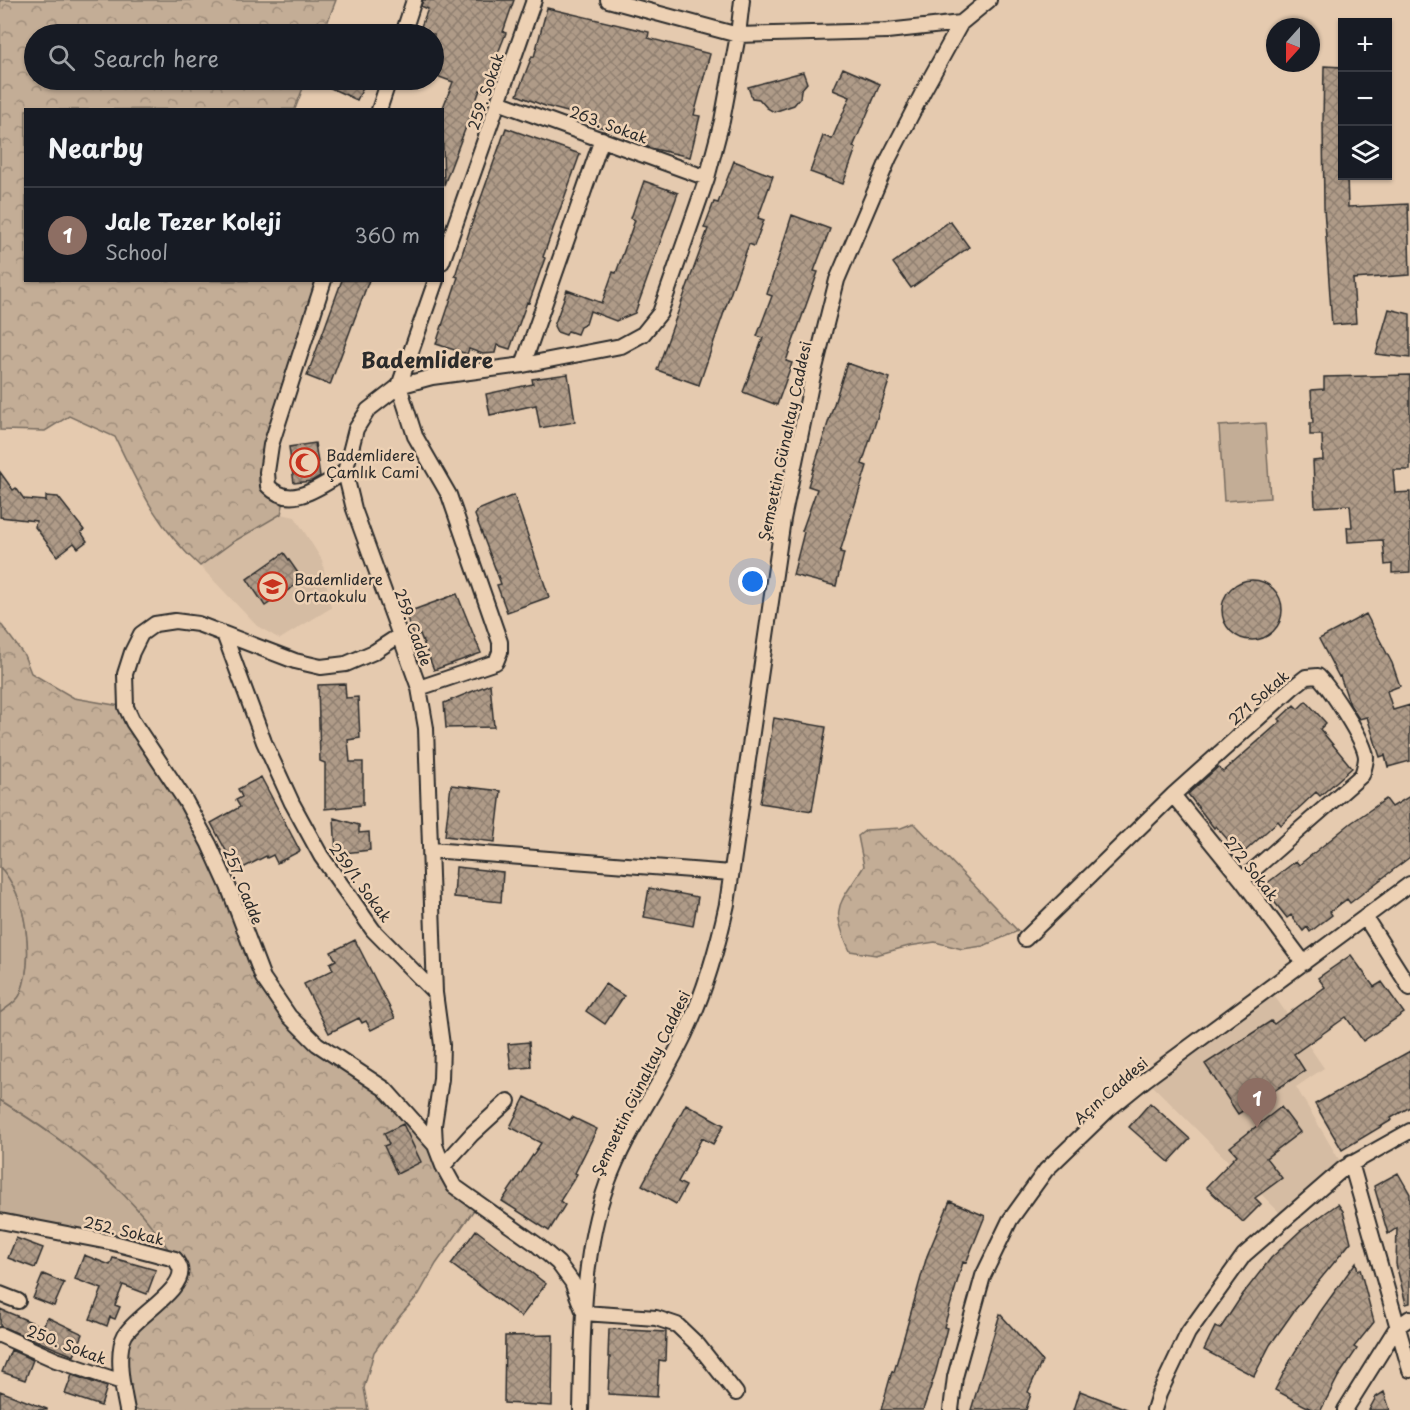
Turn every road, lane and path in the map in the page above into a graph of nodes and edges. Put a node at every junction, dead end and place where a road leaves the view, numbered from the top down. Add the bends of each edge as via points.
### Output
1 (414, 0) edge
2 (534, 0) edge
3 (608, 0) edge
4 (742, 0) edge
5 (988, 0) edge
6 (961, 23) junction
7 (406, 24) edge
8 (738, 35) junction
9 (386, 90) edge
10 (498, 102) junction
11 (380, 108) edge
12 (602, 139) junction
13 (707, 178) junction
14 (444, 255) edge
15 (323, 282) edge
16 (435, 282) edge
17 (523, 365) junction
18 (399, 386) junction
19 (345, 472) junction
20 (224, 634) junction
21 (400, 635) junction
22 (419, 688) junction
23 (1173, 795) junction
24 (431, 850) junction
25 (731, 873) junction
26 (1242, 880) junction
27 (1410, 884) edge
28 (1365, 917) junction
29 (1025, 939) dead end
30 (1304, 963) junction
31 (1410, 988) edge
32 (435, 993) junction
33 (508, 1101) dead end
34 (1410, 1131) edge
35 (435, 1145) junction
36 (1351, 1163) junction
37 (443, 1166) junction
38 (0, 1221) edge
39 (0, 1294) edge
40 (18, 1301) dead end
41 (584, 1313) junction
42 (1410, 1318) edge
43 (1397, 1327) junction
44 (0, 1335) edge
45 (1410, 1370) edge
46 (122, 1382) junction
47 (736, 1393) dead end
48 (127, 1410) edge
49 (581, 1410) edge
50 (951, 1410) edge
51 (1154, 1410) edge
52 (1345, 1410) edge

1 - 7 street
2 - 10 street, 259. Sokak
3 - 8 street
4 - 8 street
5 - 6 street
6 - 8 street via 887,31
6 - 25 street, Şemsettin Günaltay Caddesi via 889,158 837,280 783,519
8 - 13 street
9 - 11 street
10 - 12 street, 263. Sokak
10 - 14 street, 259. Sokak
12 - 13 street, 263. Sokak
12 - 17 street
13 - 17 street via 660,312 643,334 621,346
15 - 19 street via 271,445 268,486 276,495 291,498
16 - 18 street
17 - 18 street via 432,377
18 - 19 street via 368,410 356,429
18 - 22 street via 415,436 449,495 500,642 496,662
19 - 21 street, 259. Cadde via 354,509
20 - 21 street, 257. Cadde via 321,667 346,664
20 - 32 street, 259/1. Sokak via 264,742 321,856 373,930
20 - 35 street, 257. Cadde via 176,621 155,624 141,634 125,674 126,707 209,844 263,978 289,1016 317,1044 385,1089
21 - 22 street, 259. Cadde
22 - 24 street, 259. Cadde via 426,728
23 - 26 street, 272 Sokak
23 - 26 street, 271 Sokak via 1306,677 1318,676 1326,684 1362,744 1366,756 1362,775
23 - 29 street, 271 Sokak
24 - 25 street
24 - 32 street, 259. Cadde
25 - 41 street, Şemsettin Günaltay Caddesi via 717,950 697,1007 630,1134 602,1200 591,1240
26 - 30 street, 272 Sokak
27 - 28 street, Açın Caddesi
28 - 30 street, Açın Caddesi
28 - 31 street
30 - 50 street, Açın Caddesi via 1146,1079 1046,1170 1010,1220 983,1276 955,1377
32 - 35 street via 442,1045
33 - 37 street
34 - 36 street
35 - 37 street, 257. Cadde
36 - 43 street
36 - 51 street via 1244,1255 1188,1333
37 - 41 street, 257. Cadde via 454,1186 558,1263 572,1282
38 - 46 street, 252. Sokak via 175,1259 180,1268 179,1279 124,1336
39 - 40 street
41 - 47 street via 656,1318 677,1325
41 - 49 street, Şemsettin Günaltay Caddesi
42 - 43 street
43 - 45 street
43 - 52 street
44 - 46 street, 250. Sokak via 56,1360
46 - 48 street, 252. Sokak

